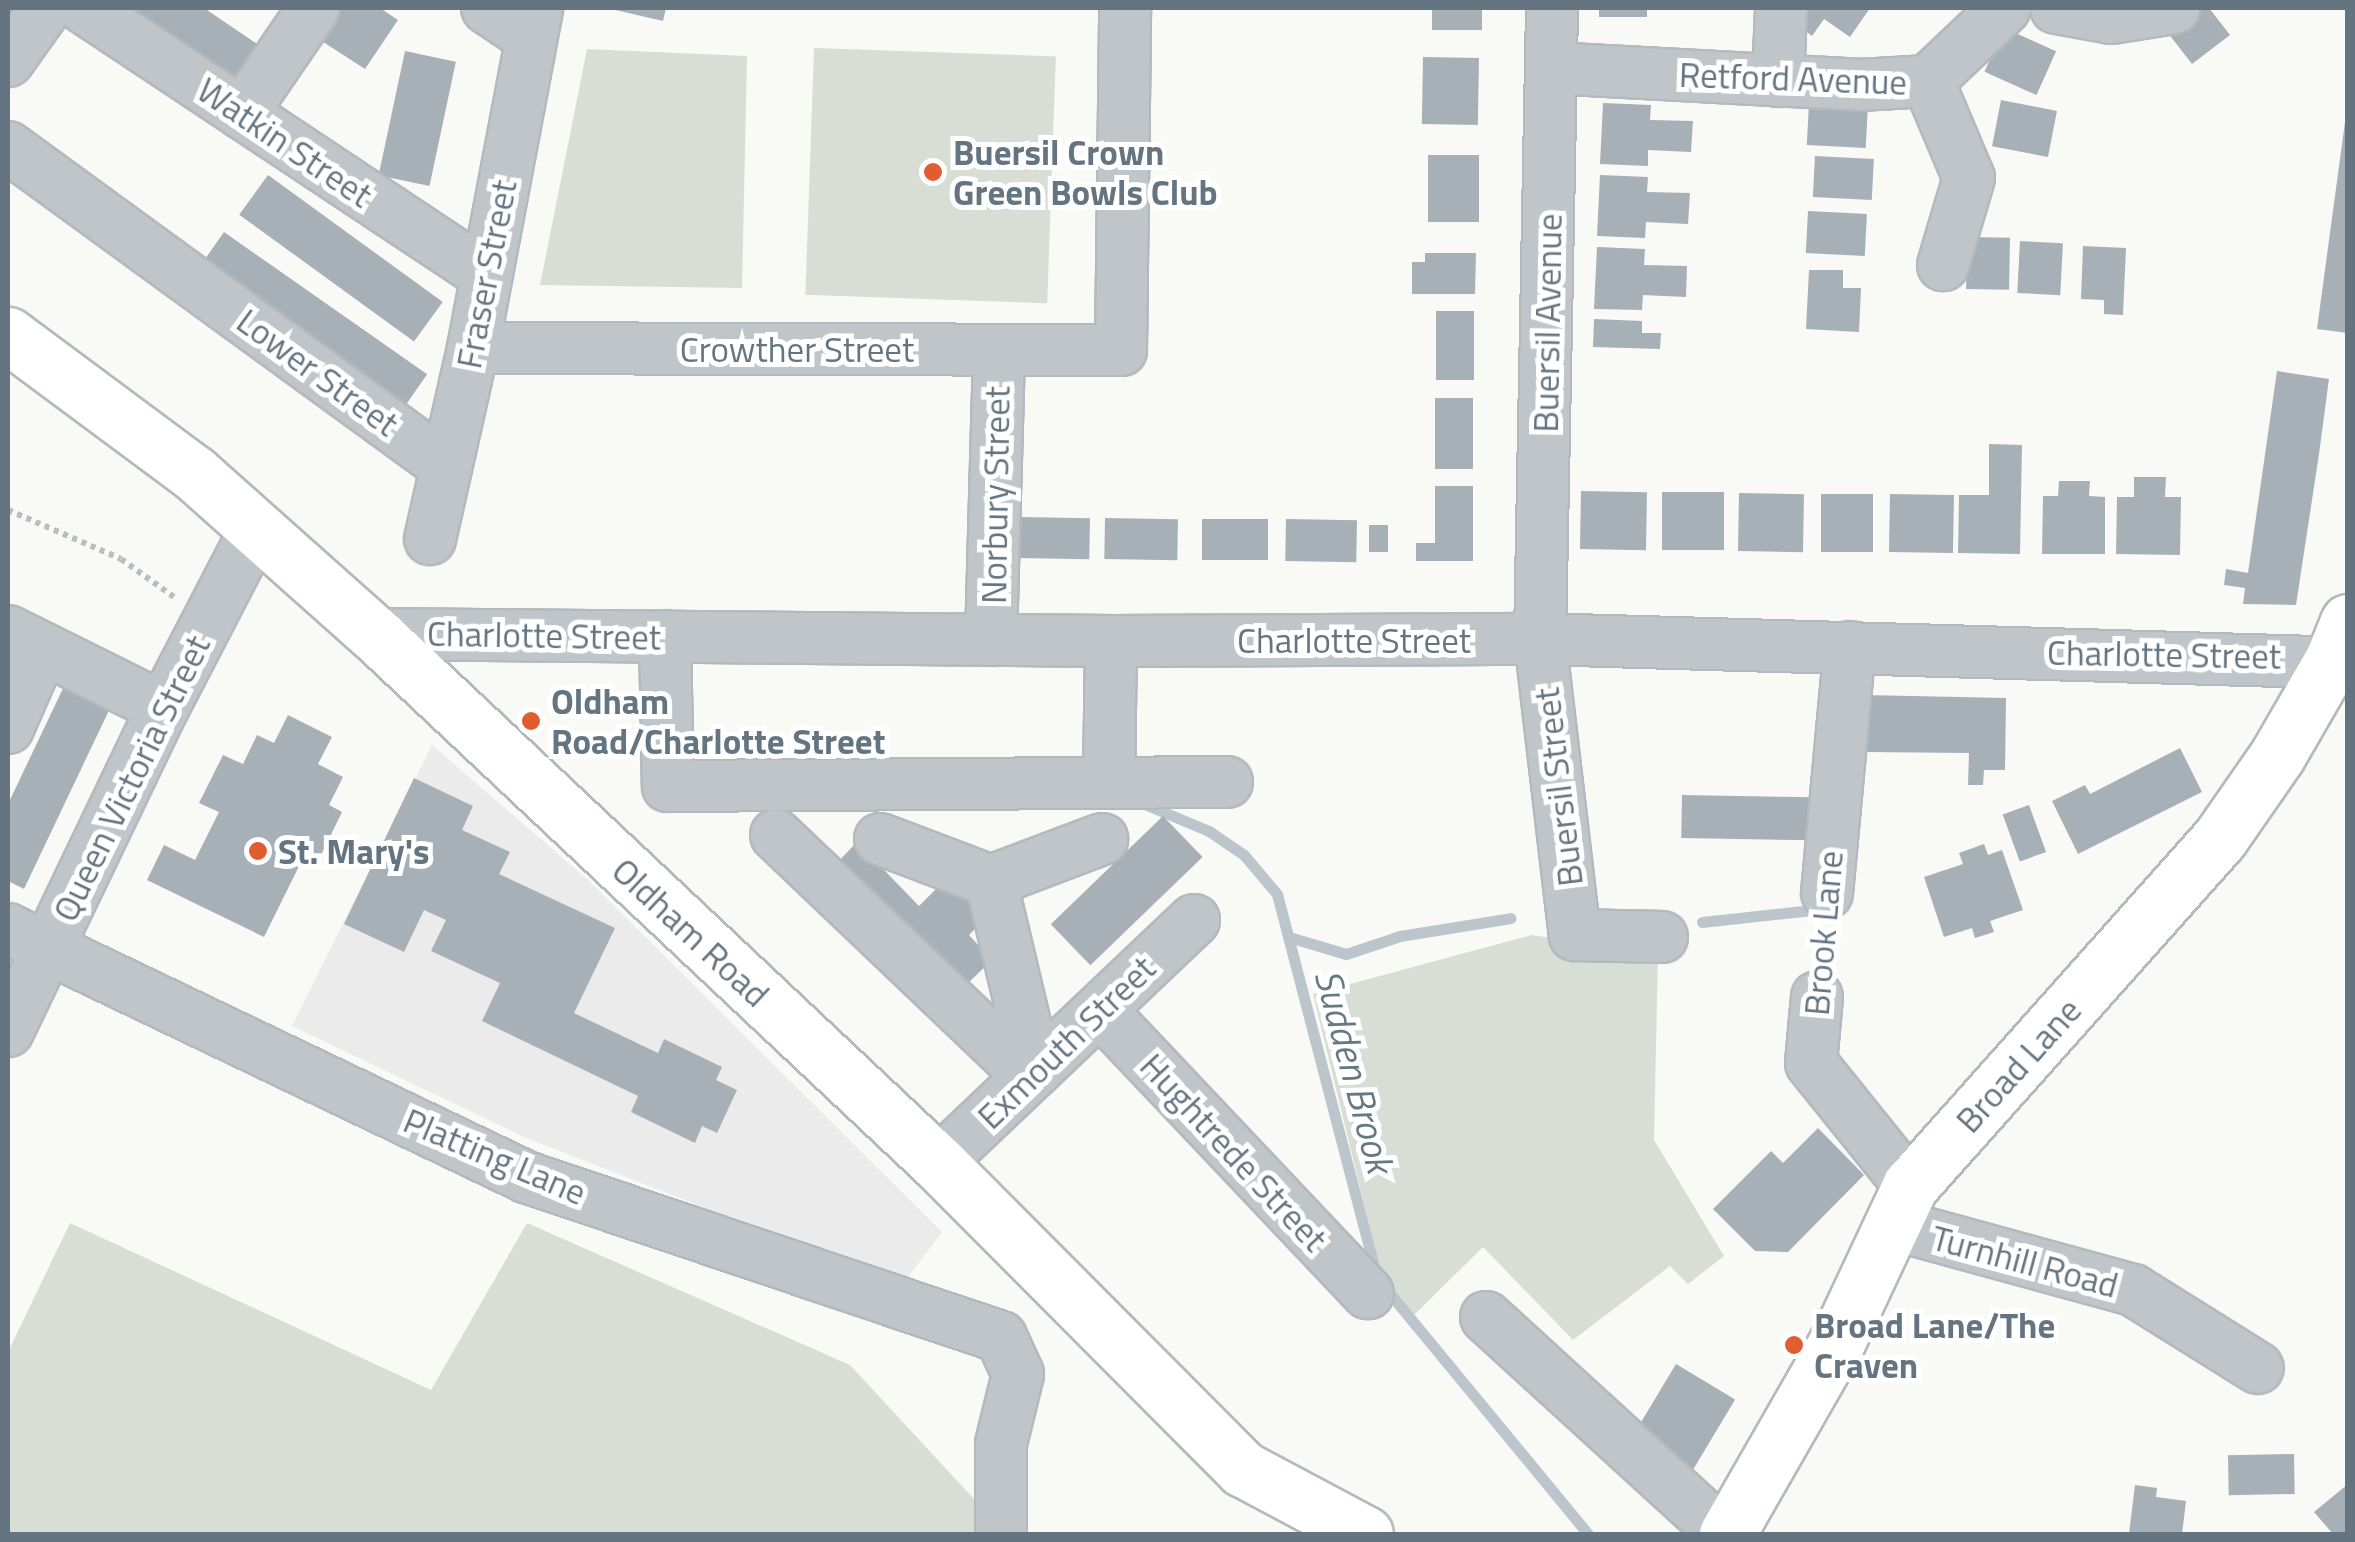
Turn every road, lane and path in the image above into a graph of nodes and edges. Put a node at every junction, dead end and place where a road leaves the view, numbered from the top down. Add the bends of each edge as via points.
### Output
1 (46, 8) edge
2 (84, 8) edge
3 (487, 8) edge
4 (1125, 8) edge
5 (1552, 8) edge
6 (1781, 8) edge
7 (2005, 8) edge
8 (2056, 8) edge
9 (2174, 8) edge
10 (296, 14) edge
11 (533, 22) edge
12 (8, 61) edge
13 (1552, 68) junction
14 (1778, 81) junction
15 (1928, 82) junction
16 (242, 113) junction
17 (8, 146) edge
18 (1943, 265) dead end
19 (486, 275) junction
20 (8, 335) edge
21 (473, 348) junction
22 (999, 350) junction
23 (446, 466) junction
24 (8, 510) edge
25 (258, 526) junction
26 (430, 539) dead end
27 (208, 620) junction
28 (376, 634) junction
29 (665, 636) junction
30 (1540, 639) junction
31 (25, 640) edge
32 (992, 640) junction
33 (1111, 641) junction
34 (1850, 647) junction
35 (2343, 648) edge
36 (163, 708) junction
37 (8, 728) edge
38 (1227, 782) dead end
39 (1109, 783) junction
40 (776, 834) dead end
41 (880, 839) dead end
42 (1102, 839) dead end
43 (991, 882) junction
44 (1827, 893) dead end
45 (1194, 920) dead end
46 (1662, 937) dead end
47 (28, 938) edge
48 (1818, 997) dead end
49 (1100, 1010) junction
50 (8, 1031) edge
51 (1036, 1070) junction
52 (938, 1163) junction
53 (1901, 1205) junction
54 (1368, 1294) dead end
55 (1486, 1318) dead end
56 (2258, 1368) dead end
57 (1002, 1534) edge
58 (1365, 1534) edge
59 (1725, 1534) edge

1 - 12 street
2 - 16 street, Watkin Street
3 - 11 street
4 - 22 street, Crowther Street via 1121,350
5 - 13 street, Buersil Avenue
6 - 14 street
7 - 15 street, Retford Avenue
8 - 9 street via 2111,18
10 - 16 street
11 - 19 street, Fraser Street
13 - 14 street, Retford Avenue
13 - 30 street, Buersil Avenue
14 - 15 street, Retford Avenue
15 - 18 street via 1968,178
16 - 19 street, Watkin Street
17 - 23 street, Lower Street
19 - 21 street, Fraser Street
20 - 25 main road, Oldham Road
21 - 22 street, Crowther Street
21 - 23 street, Fraser Street
22 - 32 street, Norbury Street
23 - 26 street, Fraser Street
24 - 27 path via 122,559
25 - 27 street, Queen Victoria Street
25 - 28 main road, Oldham Road
27 - 36 street, Queen Victoria Street
28 - 29 street, Charlotte Street
28 - 52 main road, Oldham Road
29 - 32 street, Charlotte Street
29 - 39 street via 668,786
30 - 33 street, Charlotte Street
30 - 34 street, Charlotte Street
30 - 46 street, Buersil Street via 1576,935
31 - 36 street
31 - 37 street
32 - 33 street, Charlotte Street
33 - 39 street
34 - 35 street, Charlotte Street
34 - 44 street, Brook Lane
35 - 53 main road, Broad Lane via 2220,838
36 - 47 street, Queen Victoria Street
38 - 39 street
40 - 51 street via 1007,1055
41 - 43 street
42 - 43 street
43 - 51 street
45 - 49 street, Exmouth Street
47 - 50 street, Queen Victoria Street
47 - 57 street, Platting Lane via 526,1176 1002,1337 1018,1374 1001,1444
48 - 53 street, Brook Lane via 1811,1063
49 - 51 street, Exmouth Street
49 - 54 street, Hughtrede Street
51 - 52 street, Exmouth Street
52 - 58 main road, Oldham Road via 1243,1469
53 - 56 street, Turnhill Road via 2133,1290
53 - 59 main road, Broad Lane via 1837,1342
55 - 59 street

